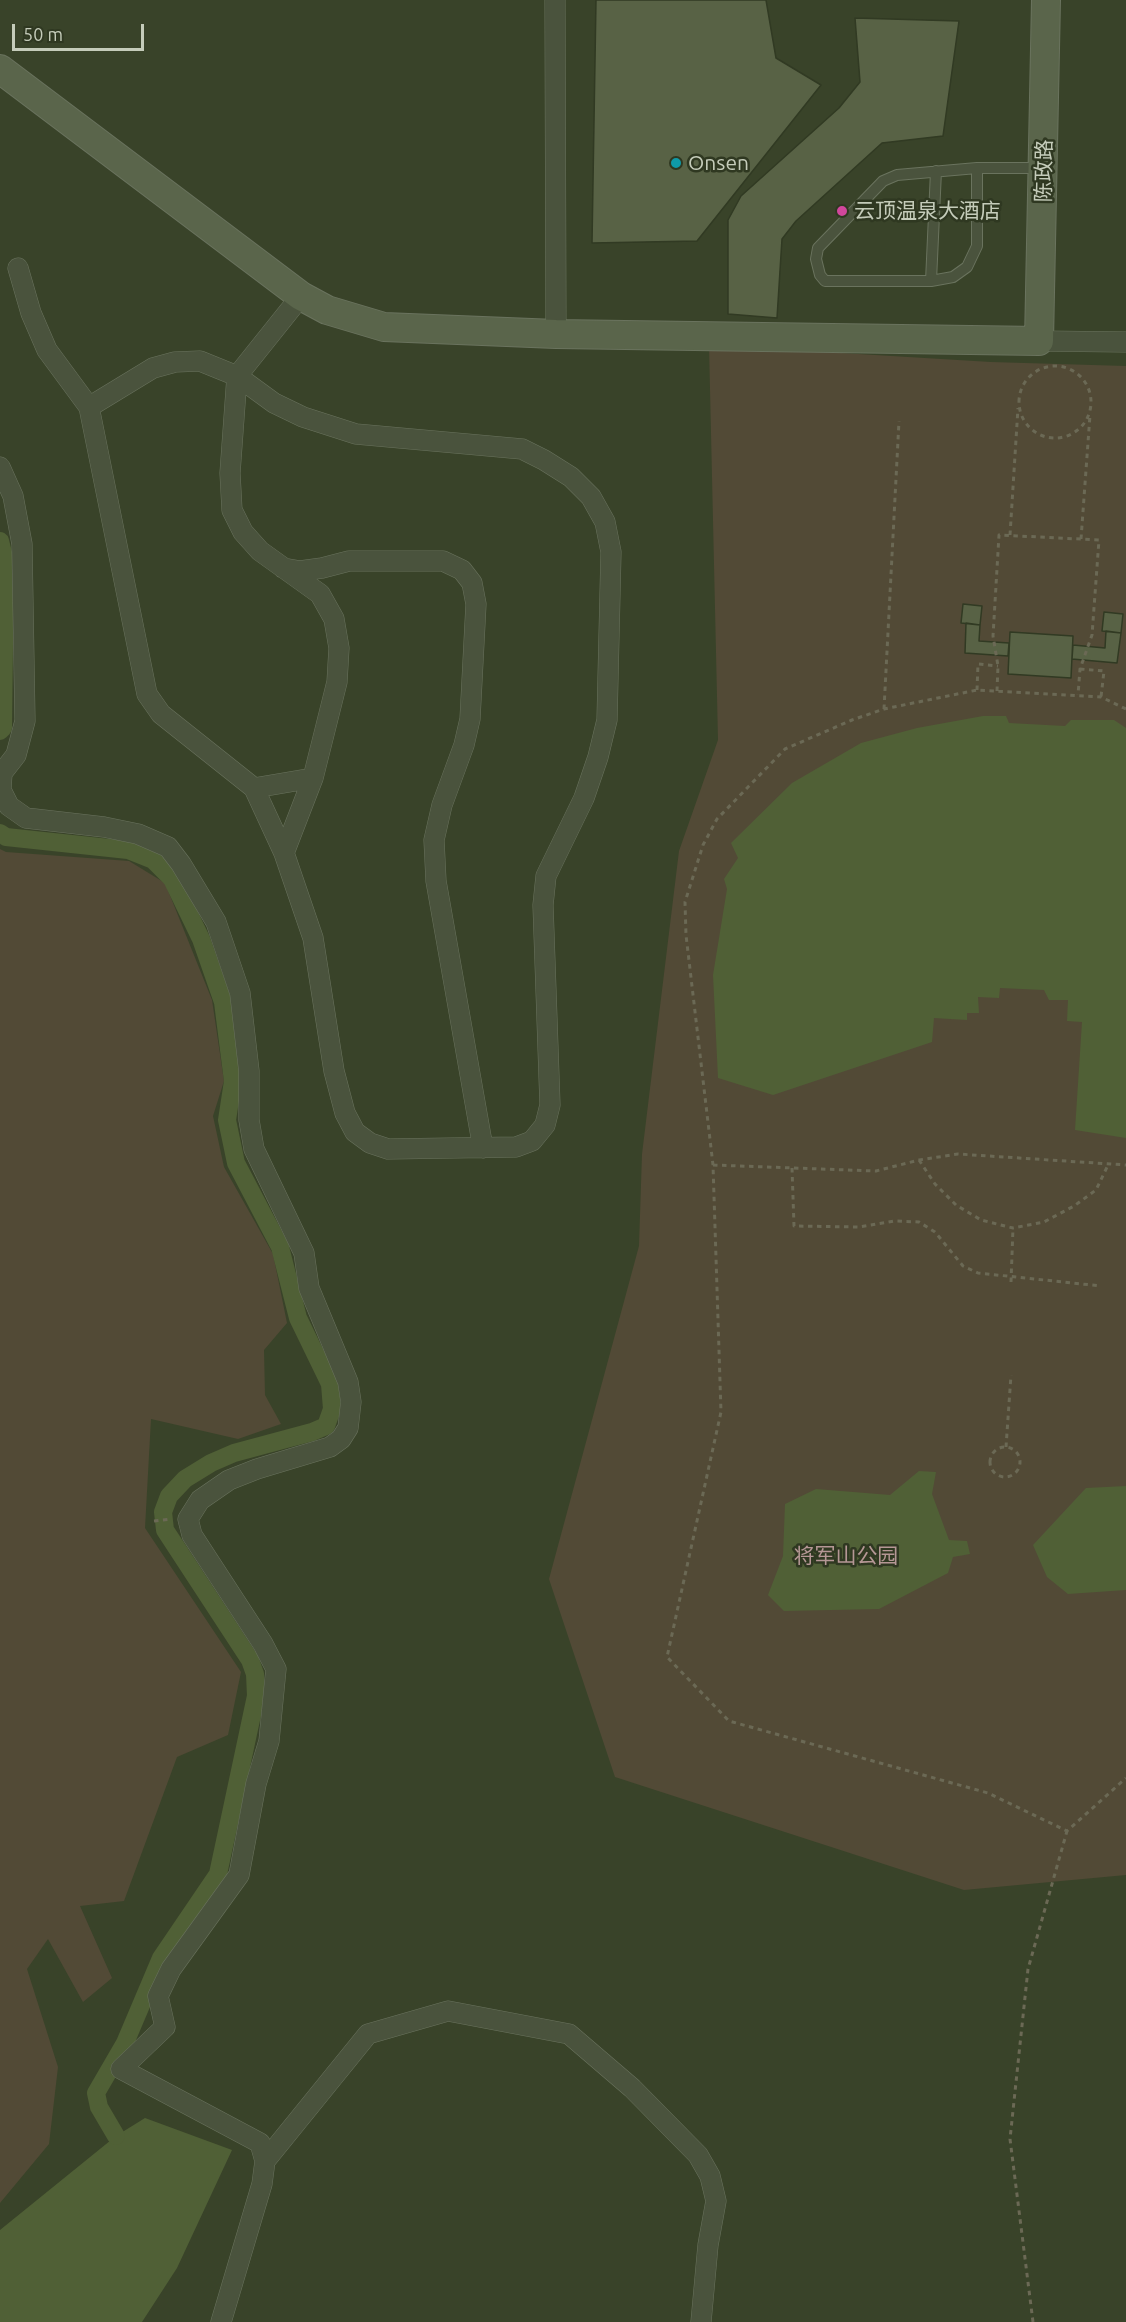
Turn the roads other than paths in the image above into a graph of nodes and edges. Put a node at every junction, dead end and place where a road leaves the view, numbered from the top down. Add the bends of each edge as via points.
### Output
1 (555, 0) edge
2 (1046, 0) edge
3 (0, 69) edge
4 (977, 168) junction
5 (1044, 168) junction
6 (936, 171) junction
7 (18, 268) dead end
8 (931, 281) junction
9 (301, 296) junction
10 (556, 333) junction
11 (1040, 341) junction
12 (1126, 342) edge
13 (237, 376) junction
14 (89, 407) junction
15 (0, 467) edge
16 (283, 568) junction
17 (313, 778) junction
18 (254, 788) junction
19 (284, 853) junction
20 (483, 1148) junction
21 (265, 2161) junction
22 (221, 2322) edge
23 (701, 2322) edge

1 - 10 street
2 - 5 street, 陈政路
3 - 9 street
4 - 5 lane
4 - 6 lane
4 - 8 lane via 977,246 967,267 953,277
5 - 11 street, 陈政路
6 - 8 lane
6 - 8 lane via 897,174 883,181 818,248 816,259 825,281
7 - 14 street via 47,350
9 - 10 street via 327,310 384,327
9 - 13 street
10 - 11 street
11 - 12 street
13 - 14 street via 200,361 175,362 153,368
13 - 16 street via 230,473 232,510 243,532
13 - 20 street via 274,403 356,434 522,449 571,477 591,497 605,522 611,552 607,720 584,798 546,876 543,905 550,1105 544,1125 532,1141 516,1147
14 - 18 street via 147,694 161,714
15 - 21 street via 13,496 22,544 25,721 16,755 2,773 1,790 9,806 26,818 104,827 138,834 168,847 216,922 240,993 254,1149 304,1253 309,1288 348,1382 348,1428 341,1439 330,1447 229,1480 201,1500 188,1519 192,1535 276,1669 269,1741 256,1784 239,1875 162,1987 158,1996 165,2026 121,2069 260,2143
16 - 17 street via 320,594 334,619 339,648 337,682
16 - 20 street via 300,571 349,561 443,561 462,570 472,583 476,604 470,719 434,840 436,881
17 - 18 street
17 - 19 street
18 - 19 street
19 - 20 street via 313,938 334,1071 345,1113 355,1132 388,1149
21 - 22 street via 262,2184
21 - 23 street via 368,2034 448,2011 569,2034 632,2088 698,2155 710,2176 716,2201

